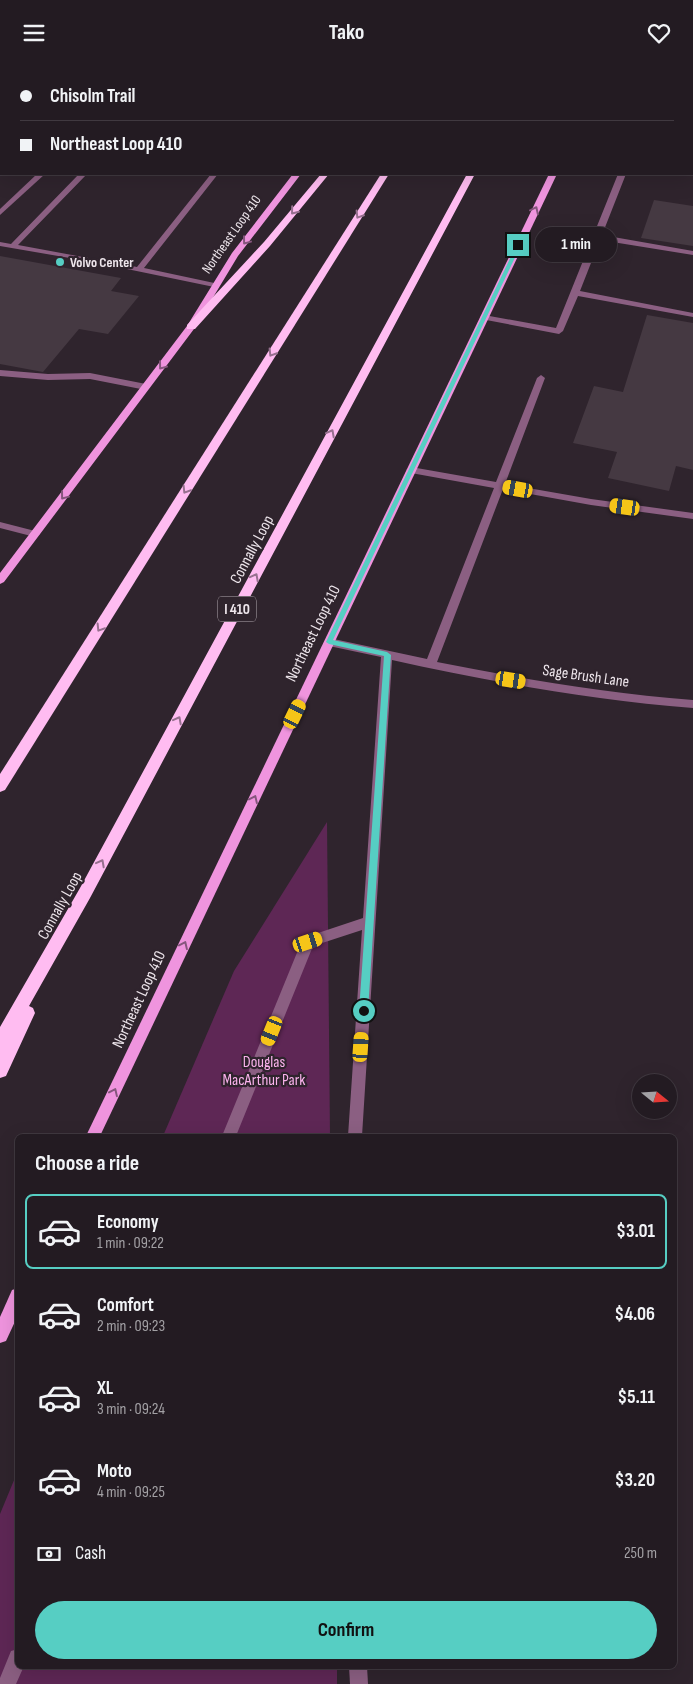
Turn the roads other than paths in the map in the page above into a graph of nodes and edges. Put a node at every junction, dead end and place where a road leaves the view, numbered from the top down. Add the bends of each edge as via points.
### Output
1 (40, 175) edge
2 (82, 175) edge
3 (214, 175) edge
4 (296, 175) edge
5 (324, 175) edge
6 (384, 175) edge
7 (470, 175) edge
8 (553, 175) edge
9 (622, 175) edge
10 (0, 213) edge
11 (598, 237) junction
12 (0, 244) edge
13 (13, 246) junction
14 (693, 253) edge
15 (139, 269) junction
16 (216, 287) junction
17 (575, 293) junction
18 (693, 315) edge
19 (484, 317) junction
20 (191, 327) junction
21 (0, 373) edge
22 (541, 378) dead end
23 (146, 387) junction
24 (411, 470) junction
25 (500, 486) junction
26 (693, 516) edge
27 (0, 525) edge
28 (35, 534) junction
29 (0, 580) edge
30 (329, 642) junction
31 (387, 655) junction
32 (431, 664) junction
33 (693, 704) edge
34 (0, 786) edge
35 (85, 893) junction
36 (369, 922) junction
37 (0, 1043) edge
38 (0, 1070) edge
39 (95, 1134) edge
40 (230, 1134) edge
41 (356, 1134) edge
42 (15, 1302) edge
43 (0, 1335) edge
44 (15, 1665) edge
45 (358, 1669) edge
46 (7, 1684) edge
47 (359, 1684) edge

1 - 10 street
2 - 13 street
3 - 15 street
4 -> 16 main road, Northeast Loop 410 via 235,255
5 -> 20 highway
6 -> 34 highway
35 -> 7 highway, Connally Loop / I 410
19 -> 8 main road, Northeast Loop 410
9 - 11 street
11 - 14 street
11 - 17 street
12 - 13 street
13 - 15 street
15 - 16 street
16 - 20 main road, Northeast Loop 410
17 - 18 street
17 - 19 street via 559,331
19 - 24 main road, Northeast Loop 410
20 -> 23 main road, Northeast Loop 410
21 - 23 street via 90,376
22 - 25 street
23 -> 28 main road, Northeast Loop 410
24 - 25 street
24 - 30 main road, Northeast Loop 410
25 - 26 street
25 - 32 street
27 - 28 street
28 - 29 main road, Northeast Loop 410
30 - 31 street, Sage Brush Lane
39 -> 30 main road, Northeast Loop 410
31 - 32 street, Sage Brush Lane
31 - 36 street
32 - 33 street, Sage Brush Lane via 600,695
35 - 37 highway, Connally Loop / I 410
35 - 38 highway
36 - 40 street via 308,942
36 - 41 street
42 - 43 main road
44 - 46 street
45 - 47 street

